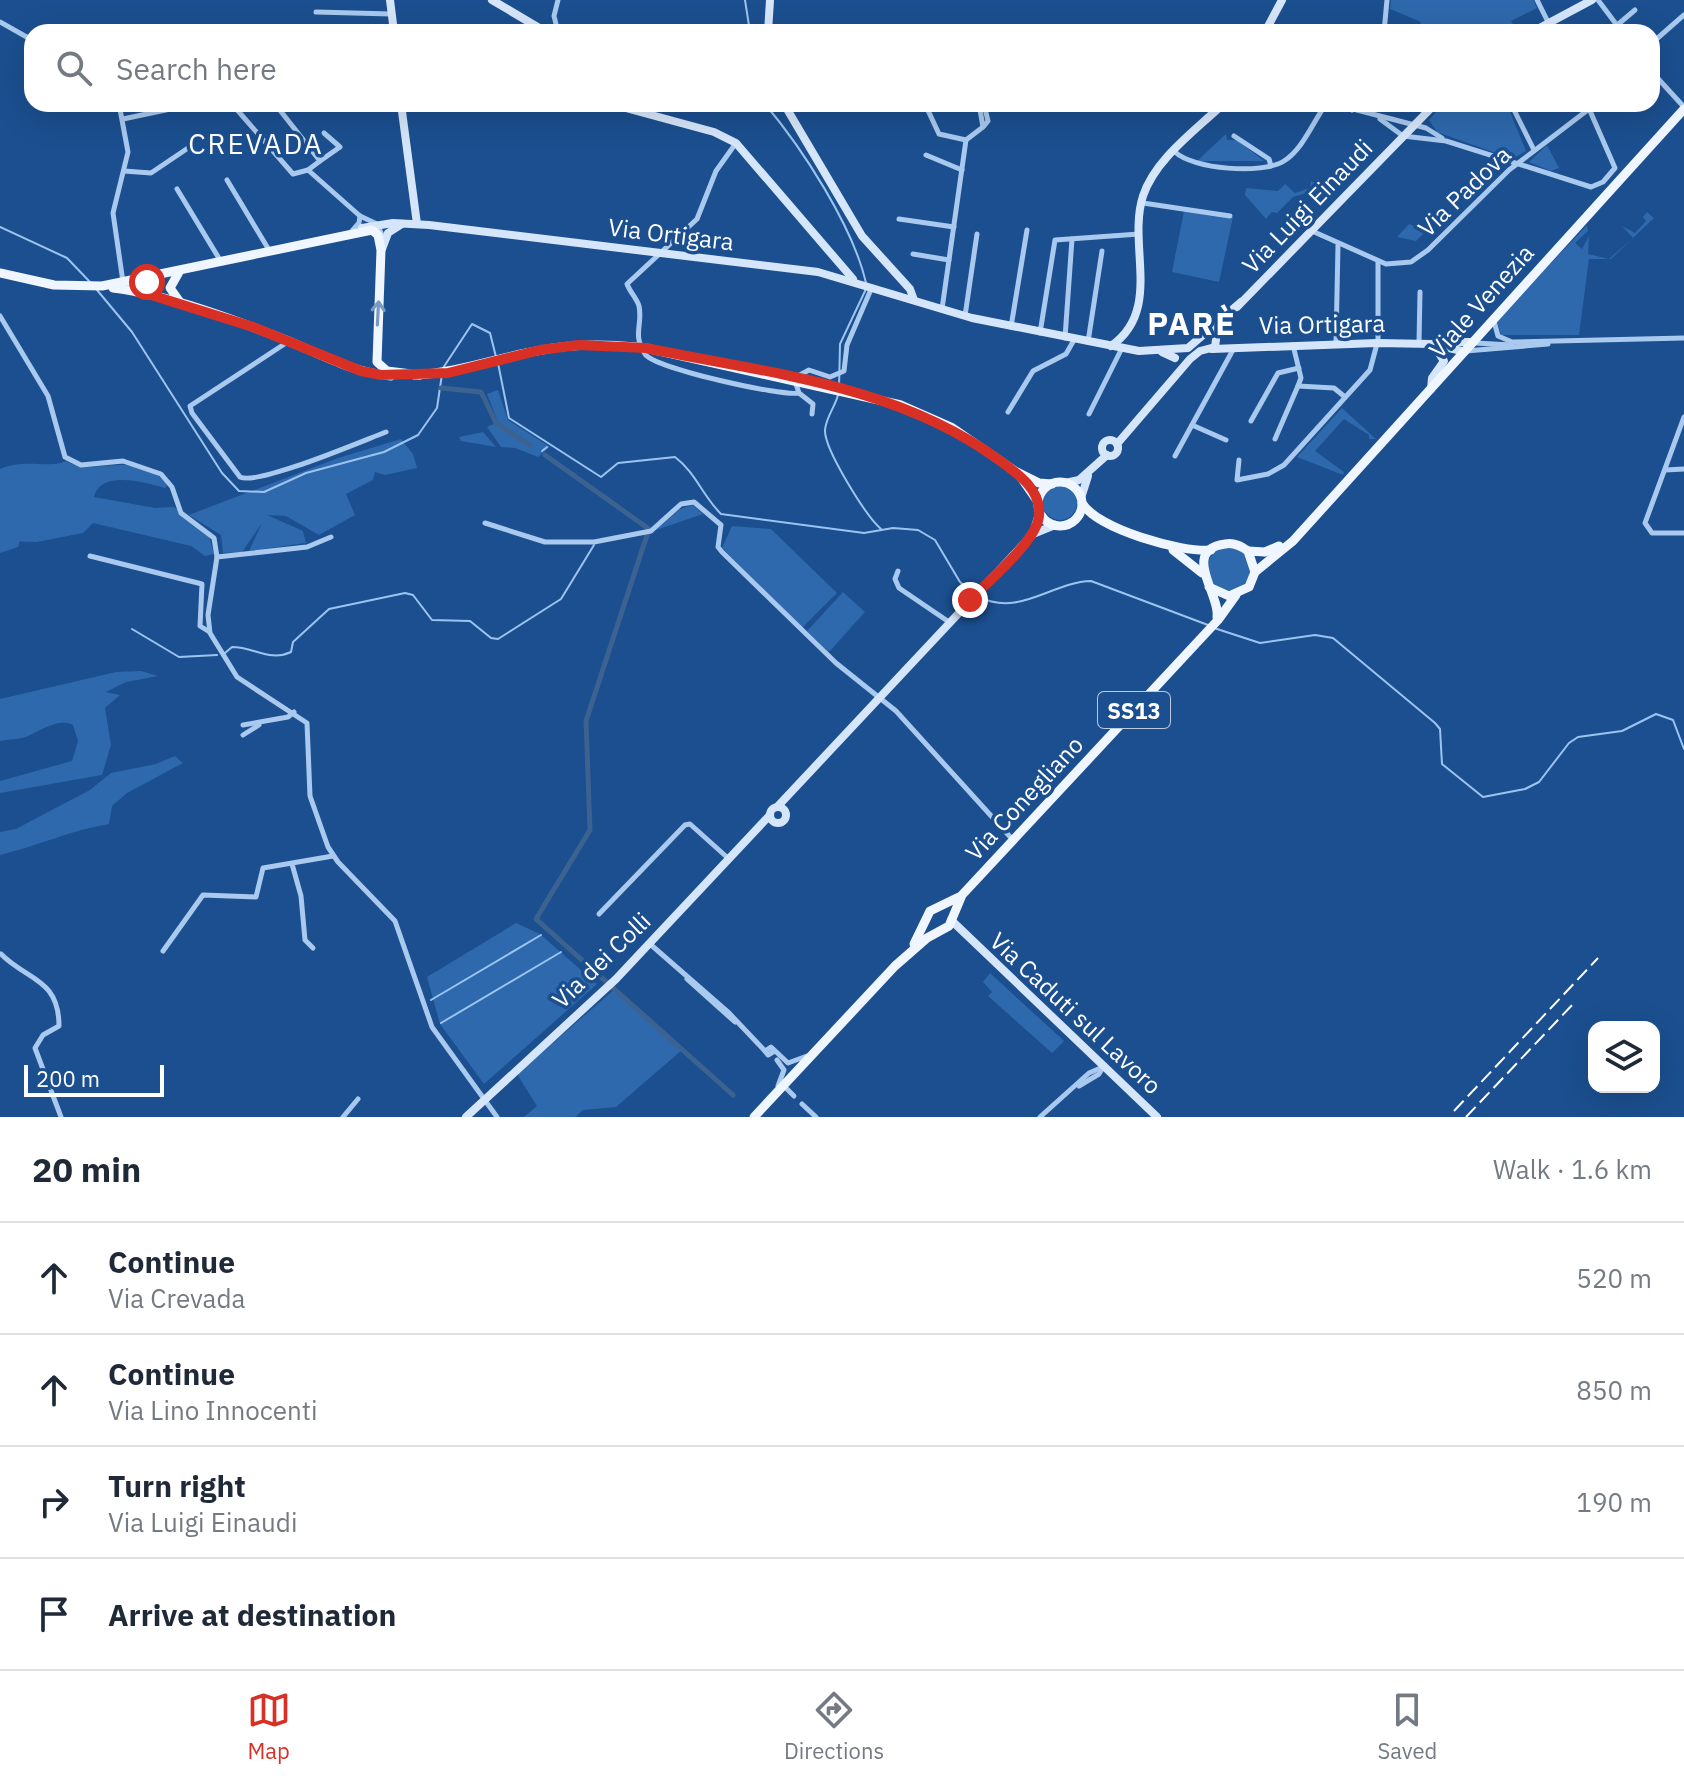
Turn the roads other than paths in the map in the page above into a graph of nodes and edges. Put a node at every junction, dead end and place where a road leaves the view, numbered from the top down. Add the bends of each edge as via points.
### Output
1 (390, 0) edge
2 (492, 0) edge
3 (558, 0) edge
4 (770, 0) edge
5 (1282, 0) edge
6 (1387, 0) edge
7 (1537, 0) edge
8 (1592, 0) edge
9 (1598, 0) edge
10 (1635, 10) dead end
11 (316, 12) dead end
12 (392, 14) junction
13 (1684, 15) edge
14 (0, 22) edge
15 (1549, 23) joint
16 (393, 24) edge
17 (532, 24) edge
18 (556, 24) edge
19 (768, 24) edge
20 (1269, 24) edge
21 (1385, 24) edge
22 (1616, 24) edge
23 (1619, 24) edge
24 (24, 36) edge
25 (1660, 36) edge
26 (1660, 81) edge
27 (1684, 108) edge
28 (121, 112) edge
29 (156, 112) edge
30 (239, 112) edge
31 (281, 112) edge
32 (402, 112) edge
33 (640, 112) edge
34 (789, 112) edge
35 (929, 112) edge
36 (982, 112) edge
37 (1215, 112) edge
38 (1321, 112) edge
39 (1358, 112) edge
40 (1515, 112) edge
41 (1581, 112) edge
42 (1591, 112) edge
43 (1426, 113) joint
44 (123, 119) junction
45 (1380, 119) junction
46 (1414, 126) junction
47 (1426, 128) junction
48 (324, 133) dead end
49 (1234, 136) dead end
50 (1403, 136) junction
51 (1418, 136) junction
52 (966, 140) junction
53 (1446, 141) junction
54 (736, 143) junction
55 (1534, 150) junction
56 (195, 151) dead end
57 (1175, 152) junction
58 (926, 155) dead end
59 (320, 161) junction
60 (1516, 164) junction
61 (1271, 166) junction
62 (308, 170) junction
63 (962, 170) junction
64 (124, 171) junction
65 (227, 180) dead end
66 (1610, 182) junction
67 (177, 189) dead end
68 (1142, 202) junction
69 (360, 216) junction
70 (1230, 216) dead end
71 (899, 219) dead end
72 (377, 224) junction
73 (410, 224) junction
74 (954, 227) junction
75 (1027, 230) dead end
76 (1311, 230) junction
77 (352, 231) junction
78 (977, 234) dead end
79 (1140, 234) junction
80 (1072, 239) junction
81 (1338, 245) junction
82 (269, 250) junction
83 (381, 250) junction
84 (1102, 251) dead end
85 (662, 253) junction
86 (913, 254) dead end
87 (949, 260) junction
88 (221, 261) junction
89 (1378, 262) junction
90 (186, 269) junction
91 (837, 272) junction
92 (0, 273) edge
93 (151, 277) junction
94 (123, 282) junction
95 (864, 284) junction
96 (102, 286) junction
97 (149, 292) junction
98 (1420, 292) dead end
99 (914, 300) junction
100 (186, 306) junction
101 (942, 309) junction
102 (1499, 309) junction
103 (0, 316) edge
104 (965, 316) junction
105 (1011, 327) junction
106 (268, 333) junction
107 (1040, 333) junction
108 (1123, 335) junction
109 (1211, 338) junction
110 (1684, 338) edge
111 (1070, 339) junction
112 (1565, 341) junction
113 (291, 342) junction
114 (1088, 343) junction
115 (1336, 343) junction
116 (1377, 343) junction
117 (1419, 343) junction
118 (1470, 343) junction
119 (1293, 344) junction
120 (1111, 346) junction
121 (1231, 347) junction
122 (1122, 348) junction
123 (1182, 349) junction
124 (1209, 349) junction
125 (376, 350) junction
126 (1157, 350) junction
127 (269, 351) junction
128 (1485, 351) junction
129 (1182, 360) junction
130 (336, 361) junction
131 (1299, 368) junction
132 (424, 375) junction
133 (798, 376) dead end
134 (796, 384) dead end
135 (1298, 386) junction
136 (1431, 389) junction
137 (799, 393) junction
138 (1345, 397) junction
139 (1008, 412) dead end
140 (812, 414) dead end
141 (1089, 414) dead end
142 (1684, 417) edge
143 (1251, 421) dead end
144 (1192, 425) junction
145 (386, 432) dead end
146 (1275, 439) dead end
147 (1226, 440) dead end
148 (1175, 456) dead end
149 (1239, 460) dead end
150 (1684, 469) edge
151 (1665, 470) junction
152 (1015, 471) junction
153 (1091, 471) junction
154 (1065, 483) junction
155 (1052, 484) junction
156 (1082, 501) junction
157 (1039, 507) junction
158 (1075, 520) junction
159 (1102, 520) junction
160 (1309, 521) junction
161 (485, 523) dead end
162 (1055, 525) junction
163 (1684, 533) edge
164 (1033, 534) junction
165 (331, 537) dead end
166 (1167, 546) junction
167 (1211, 550) junction
168 (1248, 551) junction
169 (90, 556) dead end
170 (217, 557) junction
171 (898, 571) dead end
172 (1255, 572) junction
173 (1203, 574) junction
174 (1209, 587) junction
175 (1236, 595) junction
176 (949, 622) junction
177 (1214, 624) junction
178 (210, 633) junction
179 (879, 695) junction
180 (294, 712) junction
181 (261, 723) junction
182 (243, 725) dead end
183 (243, 735) dead end
184 (782, 808) junction
185 (772, 818) junction
186 (1013, 840) junction
187 (333, 856) junction
188 (729, 859) junction
189 (292, 864) junction
190 (962, 895) junction
191 (941, 907) junction
192 (599, 914) dead end
193 (927, 918) junction
194 (951, 918) junction
195 (942, 930) junction
196 (968, 939) junction
197 (649, 943) junction
198 (313, 948) dead end
199 (163, 951) dead end
200 (1, 954) edge
201 (898, 963) junction
202 (818, 1049) junction
203 (769, 1051) junction
204 (1092, 1055) junction
205 (1103, 1067) junction
206 (1089, 1073) junction
207 (1113, 1076) junction
208 (1086, 1082) junction
209 (783, 1086) junction
210 (1071, 1090) junction
211 (794, 1096) dead end
212 (483, 1098) junction
213 (358, 1099) dead end
214 (766, 1104) junction
215 (802, 1104) dead end
216 (61, 1117) edge
217 (343, 1117) edge
218 (466, 1117) edge
219 (497, 1117) edge
220 (754, 1117) edge
221 (816, 1117) edge
222 (1040, 1117) edge
223 (1157, 1117) edge

1 - 12 street
2 - 17 street
3 - 18 street
4 - 19 street
5 - 20 street
6 - 21 street
7 - 15 street
8 - 15 street
9 - 22 street
10 - 23 street
11 - 12 street
12 - 16 street
13 - 25 street
14 - 24 street
26 - 27 street
27 - 66 main road, Viale Venezia
28 - 44 street
29 - 44 street
30 - 62 street via 292,173
31 - 59 street
32 - 73 street via 413,209
33 - 54 street
34 - 99 street via 862,236
35 - 52 street via 939,134
36 - 52 street via 983,127
37 - 57 street
38 - 61 street via 1294,152
39 - 45 street
40 - 55 street
41 - 55 street, Via Padova
42 - 66 street via 1615,166
43 - 46 street, Via Luigi Einaudi
43 - 47 street
44 - 64 street via 128,152
45 - 46 street
45 - 50 street
46 - 47 street
46 - 50 street, Via Luigi Einaudi
46 - 51 street
47 - 53 street
48 - 59 street via 340,147
49 - 61 street via 1269,159
50 - 51 street
50 - 76 street, Via Luigi Einaudi
51 - 53 street
52 - 63 street
53 - 60 street
54 - 85 street via 716,171 700,214
54 - 91 street via 833,258
55 - 60 street, Via Padova
56 - 64 street via 191,146 151,173
57 - 61 street via 1188,162 1211,166
57 - 68 street via 1154,175
58 - 63 street
59 - 62 street
60 - 66 street via 1586,187
60 - 89 street, Via Padova via 1421,256 1404,263
62 - 69 street
63 - 74 street
64 - 94 street via 113,213
65 - 82 street
66 - 102 main road, Viale Venezia
67 - 88 street
68 - 70 street
68 - 79 street
69 - 72 street
69 - 77 street
71 - 74 street
72 - 73 street, Via Ortigara
72 - 77 street, Via Ortigara
72 - 83 street
73 - 83 street via 388,233
73 - 85 street, Via Ortigara
74 - 87 street
75 - 105 street
76 - 81 street, Via Padova
76 - 109 street, Via Luigi Einaudi
77 - 82 main road
77 - 83 main road via 375,232
78 - 104 street
79 - 80 street
79 - 108 street via 1141,289
80 - 107 street via 1054,243
80 - 111 street
81 - 89 street, Via Padova
81 - 115 street
82 - 88 main road
125 -> 83 main road
84 - 114 street
85 - 91 street, Via Ortigara
85 - 137 street via 627,284 639,307 637,336 648,359 714,380
86 - 87 street
87 - 101 street
88 - 90 main road
89 - 116 street
90 - 93 main road
90 - 100 main road via 174,276 170,288
91 - 95 street, Via Ortigara
92 - 96 main road via 54,285
93 - 94 main road
93 - 97 main road
94 - 96 main road
94 - 97 street
95 - 99 street, Via Ortigara
95 - 133 street via 845,368 839,374 809,370
96 - 97 main road
97 - 100 main road
98 - 117 street
99 - 101 street, Via Ortigara
100 - 106 main road
101 - 104 street, Via Ortigara
102 - 112 street via 1494,328 1500,339
102 - 118 main road, Viale Venezia
103 - 170 street via 48,396 65,457 81,465 123,461 161,474 181,513 214,538
104 - 105 street, Via Ortigara
105 - 107 street, Via Ortigara
106 - 113 main road
106 - 127 street
107 - 111 street, Via Ortigara
108 - 120 street
108 - 122 street
109 - 121 street, Via Ortigara
109 - 123 street, Via Luigi Einaudi
109 - 124 street, Via Luigi Einaudi
109 - 124 street
110 - 112 street
111 - 114 street, Via Ortigara
111 - 139 street via 1066,354 1033,371
112 - 118 street
112 - 128 street
113 - 127 street
113 - 130 main road
114 - 120 street, Via Ortigara
115 - 116 street, Via Ortigara
115 - 119 street, Via Ortigara
116 - 117 street, Via Ortigara
116 - 138 street via 1368,373
117 - 118 street, Via Ortigara
117 - 136 street via 1435,346 1443,355
118 - 128 street
118 - 128 street
118 - 136 main road, Viale Venezia
119 - 121 street, Via Ortigara
119 - 131 street
120 - 122 street, Via Ortigara
121 - 124 street, Via Ortigara
121 - 144 street
122 - 126 street, Via Ortigara
122 - 141 street
123 - 126 street, Via Ortigara
123 - 129 street
123 - 129 street
124 - 129 street, Via Luigi Einaudi
125 - 130 main road via 368,367
125 - 132 main road via 384,370
126 - 129 street, Via Ortigara
127 - 145 street via 190,406 242,479
129 - 153 street via 1116,441 1116,453 1103,456
130 - 132 main road via 381,375
131 - 135 street
131 - 143 street via 1278,373
132 - 152 main road via 578,345 641,348 829,386 927,415
134 - 137 street
135 - 138 street via 1334,388
135 - 146 street
136 - 160 main road, Viale Venezia / SS13
137 - 140 street via 812,401
138 - 149 street via 1279,469 1237,480
142 - 151 street
144 - 147 street
144 - 148 street
150 - 151 street
151 - 163 street via 1645,523 1652,533
152 - 155 main road
152 - 157 main road
153 - 154 street
153 - 156 street
154 - 155 main road
154 - 156 main road
155 - 157 main road via 1043,491
156 - 158 main road
156 - 159 main road
157 - 162 main road
157 - 164 street
158 - 159 main road
158 - 162 main road
159 - 166 main road
160 - 168 main road, Viale Venezia / SS13 via 1275,548
160 - 172 main road, Viale Venezia / SS13
161 - 179 street via 545,542 594,542 651,531 681,504 694,502 721,525 722,552 836,663
162 - 164 street
164 - 176 street, Via dei Colli
165 - 170 street via 307,547
166 - 167 main road, Viale Venezia
166 - 173 main road
167 - 168 main road, Viale Venezia / SS13 via 1227,543
167 - 173 main road
168 - 172 main road
169 - 178 street via 202,584 200,626
170 - 178 street
171 - 176 street via 899,588
172 - 175 main road, Viale Venezia / SS13 via 1249,587
173 - 174 main road
174 - 175 main road
174 - 177 main road via 1219,606
175 - 177 main road, Viale Venezia / SS13
176 - 179 street, Via dei Colli
177 - 186 main road, Via Conegliano / SS13
178 - 180 street via 237,677
179 - 184 street, Via dei Colli
179 - 186 street
180 - 181 street
180 - 187 street via 308,726 310,796
181 - 182 street
181 - 183 street
184 - 185 street, Via dei Colli
184 - 185 street, Via dei Colli via 785,819
185 - 188 street, Via dei Colli
186 - 190 main road, Via Conegliano / SS13
187 - 189 street
187 - 212 street via 395,921 432,1027
188 - 192 street via 685,825
188 - 197 street, Via dei Colli
189 - 198 street via 305,940
189 - 199 street via 263,868 256,897 203,895
190 - 191 main road, Via Conegliano / SS13
190 - 194 main road, Via Conegliano / SS13
191 - 193 main road via 933,908
191 - 194 main road
193 - 195 main road via 929,925
193 - 201 main road via 921,935
194 - 195 main road
194 - 196 street, Via Caduti sul Lavoro
195 - 196 street, Via Caduti sul Lavoro
195 - 201 main road
196 - 204 street, Via Caduti sul Lavoro
197 - 203 street
197 - 212 street, Via dei Colli via 609,986
200 - 216 street via 12,966 43,980 59,1014 59,1026 43,1035 35,1048
201 - 202 main road
202 - 203 street via 791,1063
202 - 209 main road
203 - 214 street via 784,1074
204 - 205 street, Via Caduti sul Lavoro
204 - 206 street
205 - 206 street
205 - 207 street, Via Caduti sul Lavoro
205 - 208 street
206 - 210 street
207 - 208 street
207 - 223 street, Via Caduti sul Lavoro
208 - 210 street
209 - 211 street
209 - 214 main road
210 - 222 street
212 - 218 street, Via dei Colli
212 - 219 street
213 - 217 street
214 - 220 main road
215 - 221 street

